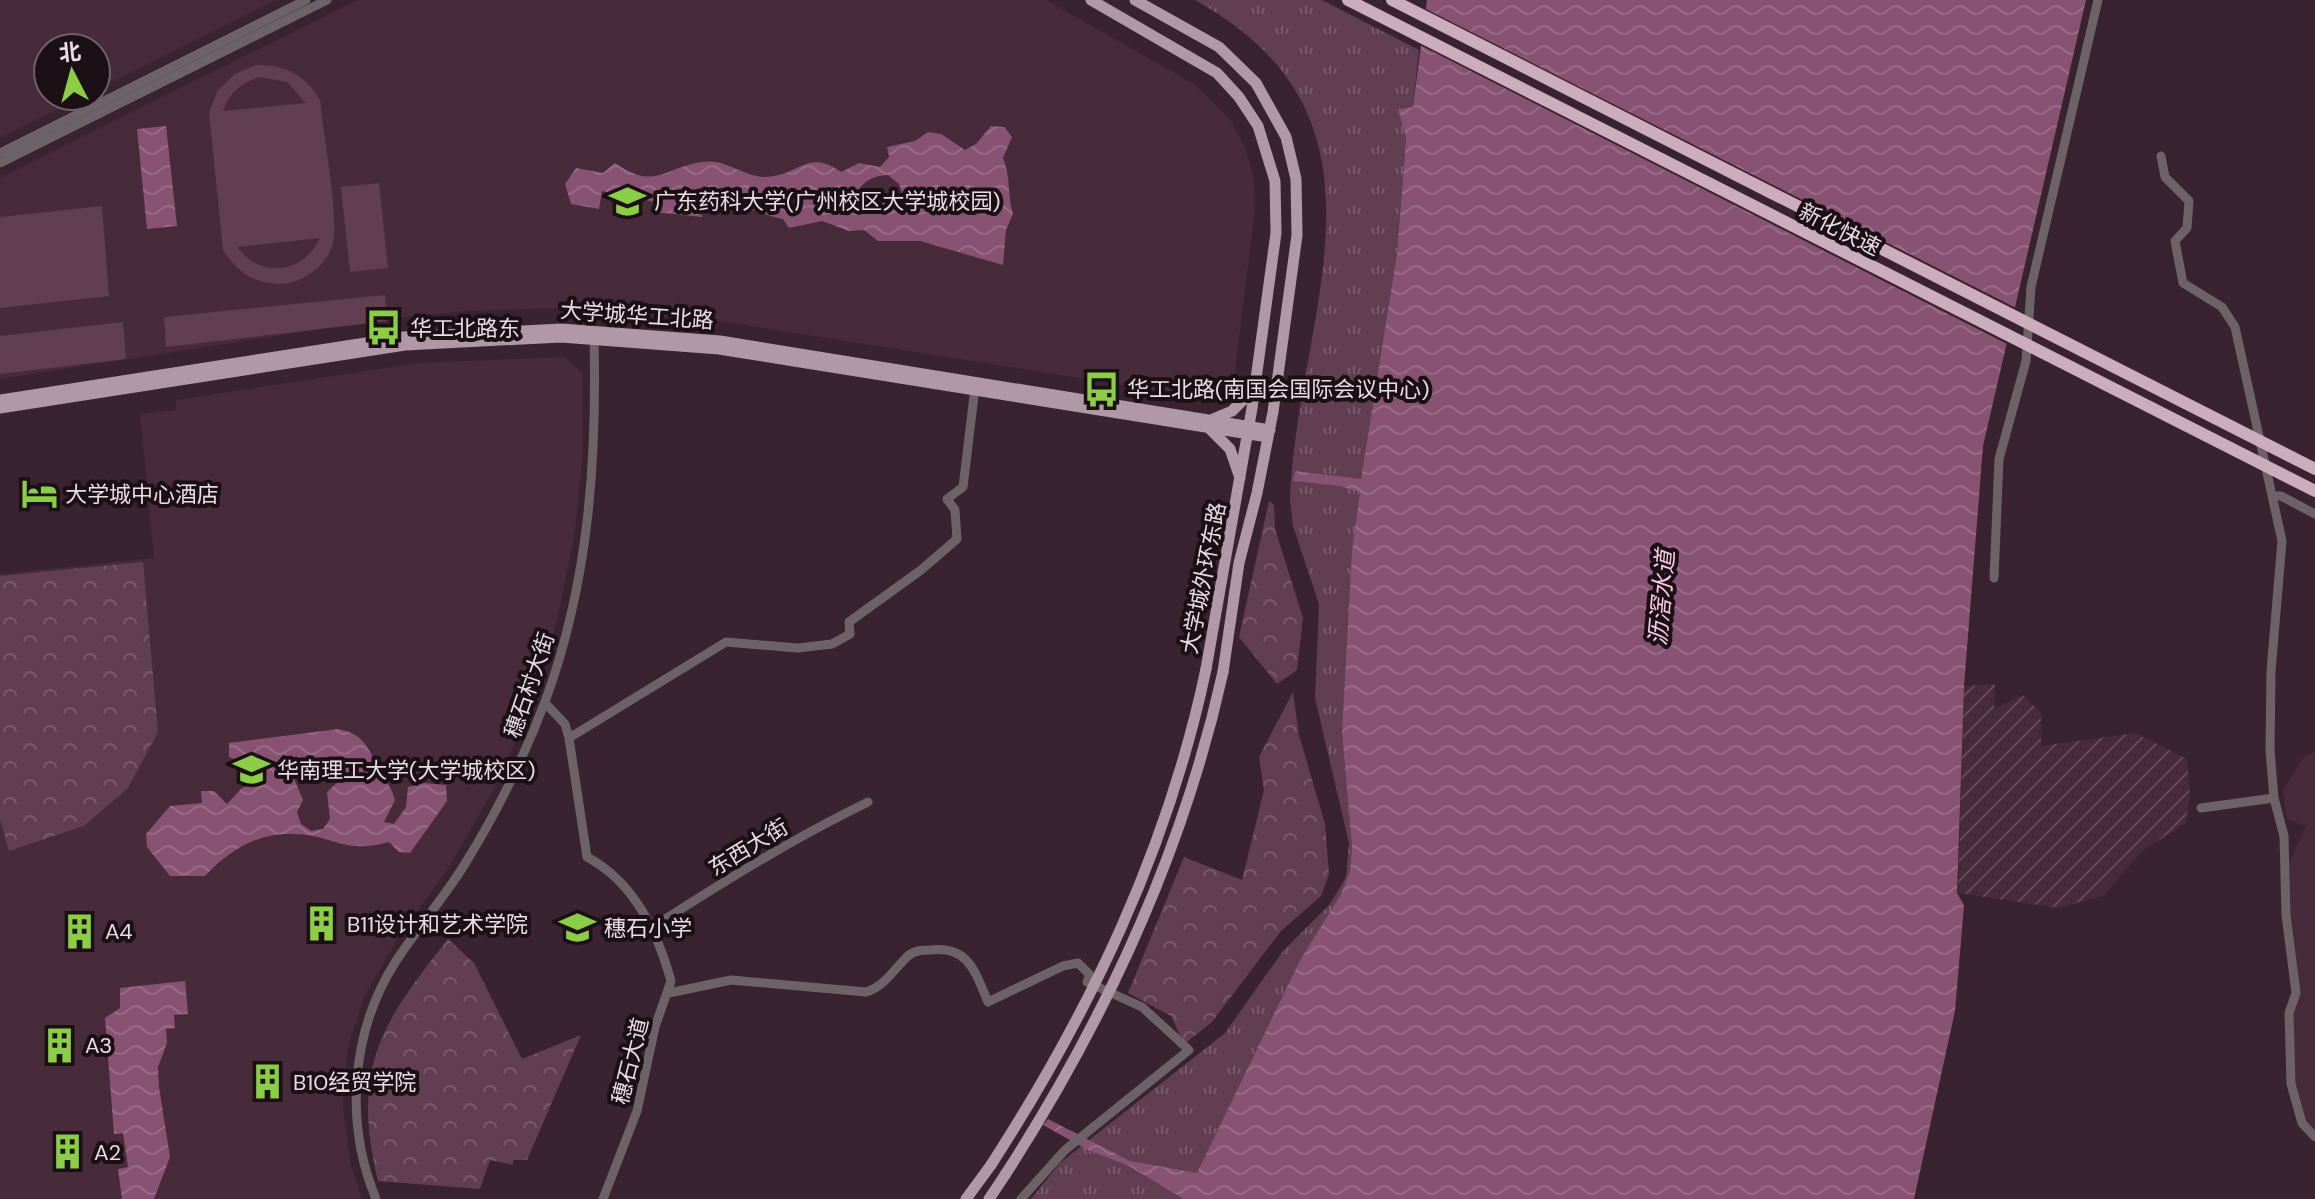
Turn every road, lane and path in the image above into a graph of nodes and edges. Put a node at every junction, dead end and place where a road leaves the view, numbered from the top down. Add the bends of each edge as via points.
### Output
1 (306, 0) edge
2 (327, 0) edge
3 (1091, 0) edge
4 (1135, 0) edge
5 (1348, 0) edge
6 (1392, 0) edge
7 (2098, 0) edge
8 (0, 153) edge
9 (2161, 156) dead end
10 (0, 163) edge
11 (594, 334) junction
12 (1258, 364) junction
13 (1278, 366) junction
14 (1255, 386) junction
15 (974, 396) dead end
16 (0, 400) edge
17 (0, 408) edge
18 (1208, 424) junction
19 (1249, 430) junction
20 (1269, 434) junction
21 (2315, 469) edge
22 (1241, 482) junction
23 (2315, 491) edge
24 (2272, 496) junction
25 (2315, 514) edge
26 (1994, 578) dead end
27 (547, 705) dead end
28 (569, 738) junction
29 (2274, 798) junction
30 (868, 802) dead end
31 (2201, 808) dead end
32 (650, 929) junction
33 (669, 993) junction
34 (2315, 1137) edge
35 (376, 1199) edge
36 (603, 1199) edge
37 (966, 1199) edge
38 (989, 1199) edge
39 (1021, 1199) edge

1 - 8 street
2 - 10 street
3 - 12 main road, 大学城外环东路 via 1206,65 1239,97 1258,126 1272,164 1277,206
4 - 13 main road, 大学城外环东路 via 1231,58 1267,98 1286,137 1298,205
5 - 23 highway, 新化快速, bridge
6 - 21 highway, 新化快速, bridge
7 - 26 street via 2031,287 2026,361 1999,459
9 - 24 street via 2165,177 2189,201 2187,228 2175,241 2183,283 2222,307 2235,327
11 - 16 main road, 大学城华工北路 via 488,330 404,337
11 - 17 main road, 大学城华工北路 via 405,345
11 - 18 main road, 大学城华工北路
11 - 35 street, 穗石村大街 via 591,499 556,671 504,794 462,869 390,972 366,1026 356,1114
12 - 13 main road via 1269,375
12 - 14 main road, 大学城外环东路
13 - 20 main road, 大学城外环东路
14 - 18 main road via 1232,411
14 - 19 main road, 大学城外环东路
15 - 28 street via 963,487 947,499 955,510 957,539 849,622 850,634 832,644 798,648 726,642
18 - 19 main road, 大学城华工北路
18 - 22 main road via 1227,443
19 - 20 main road, 大学城华工北路
19 - 22 main road, 大学城外环东路
20 - 38 main road, 大学城外环东路, bridge via 1239,563 1223,672 1191,790 1145,915 1088,1035
22 - 37 main road, 大学城外环东路, bridge via 1206,669 1174,793 1129,913 1071,1034
24 - 25 street
24 - 29 street via 2282,541 2271,671
27 - 28 street via 565,724
28 - 32 street via 587,857 627,886
29 - 31 street
29 - 34 street via 2284,836 2286,915 2296,993 2289,1013 2291,1084 2297,1113
30 - 32 street, 东西大街 via 820,825
32 - 33 street via 671,978
33 - 36 street, 穗石大道 via 655,1027 637,1111
33 - 39 street, 穗石大道 via 731,980 855,992 876,989 914,952 952,948 975,972 988,1002 1074,963 1090,975 1087,982 1151,1013 1189,1050 1083,1135

